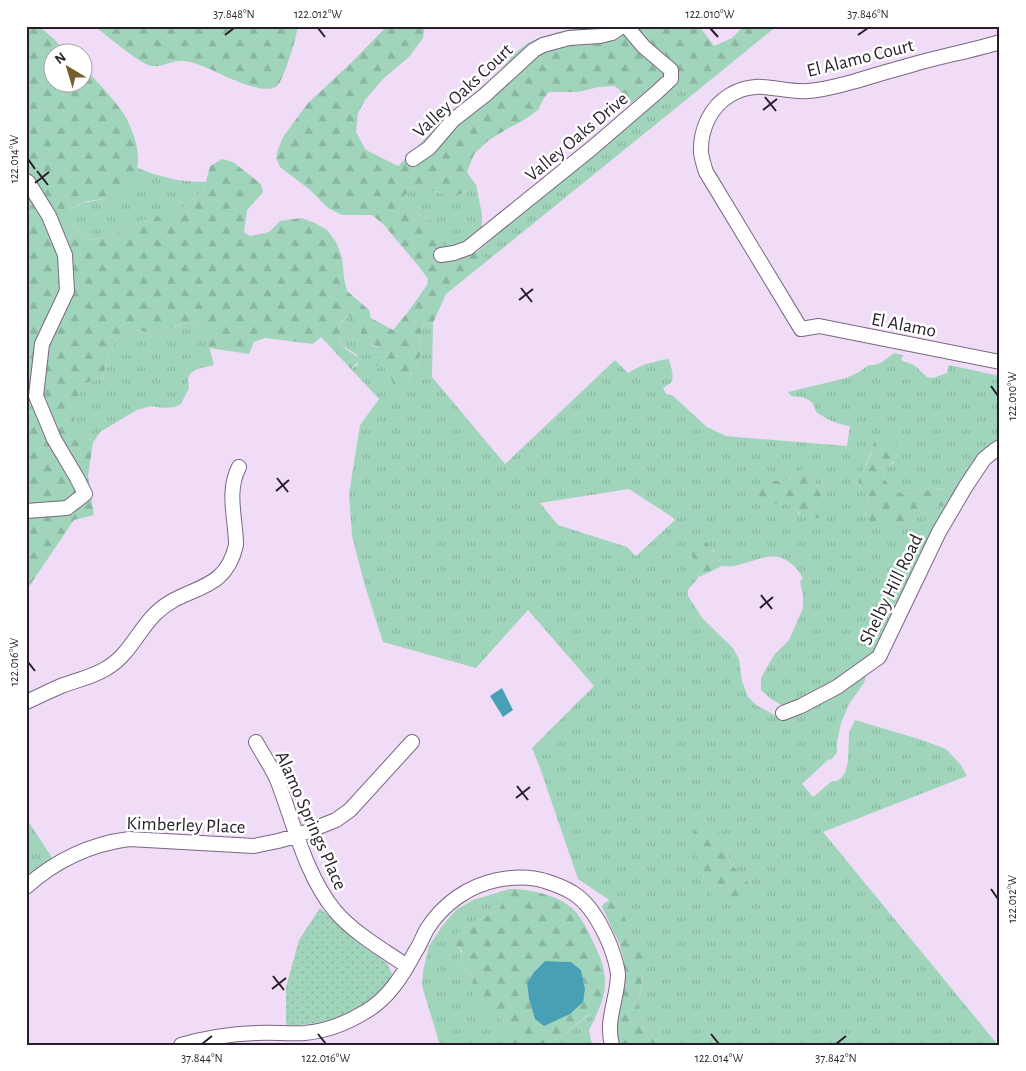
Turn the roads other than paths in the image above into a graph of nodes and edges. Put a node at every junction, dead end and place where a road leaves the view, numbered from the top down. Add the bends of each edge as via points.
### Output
1 (624, 26) edge
2 (1000, 42) edge
3 (414, 159) dead end
4 (26, 181) edge
5 (441, 255) dead end
6 (801, 329) joint
7 (1000, 362) edge
8 (1000, 448) edge
9 (239, 467) dead end
10 (26, 511) edge
11 (26, 702) edge
12 (782, 713) dead end
13 (256, 742) dead end
14 (412, 742) dead end
15 (296, 836) junction
16 (26, 886) edge
17 (407, 966) junction
18 (181, 1045) edge
19 (612, 1045) edge

1 - 3 street, Valley Oaks Court via 612,33 569,38 534,50 453,120 429,148
1 - 5 street, Valley Oaks Drive via 671,70 672,79 468,248
2 - 6 street, El Alamo Court via 828,89 807,91 760,86 741,90 720,102 710,114 701,144 706,172
4 - 10 street via 49,216 65,256 67,291 42,344 36,396 54,439 85,494 67,508
6 - 7 street, El Alamo via 819,326
8 - 12 street, Shelby Hill Road via 984,459 939,532 879,657 837,687
9 - 11 street via 232,489 236,545 229,566 221,576 207,586 166,604 108,668
13 - 15 street, Alamo Springs Place via 277,780
14 - 15 street, Kimberley Place via 350,810 336,820
15 - 16 street, Kimberley Place via 254,846 129,839 113,841 80,852
15 - 17 street, Alamo Springs Place via 334,910 360,934
17 - 18 street via 378,1003 350,1021 328,1029 305,1033 234,1035
17 - 19 street via 440,912 473,888 488,882 522,878 559,886 584,902 610,945 618,972 610,1026

